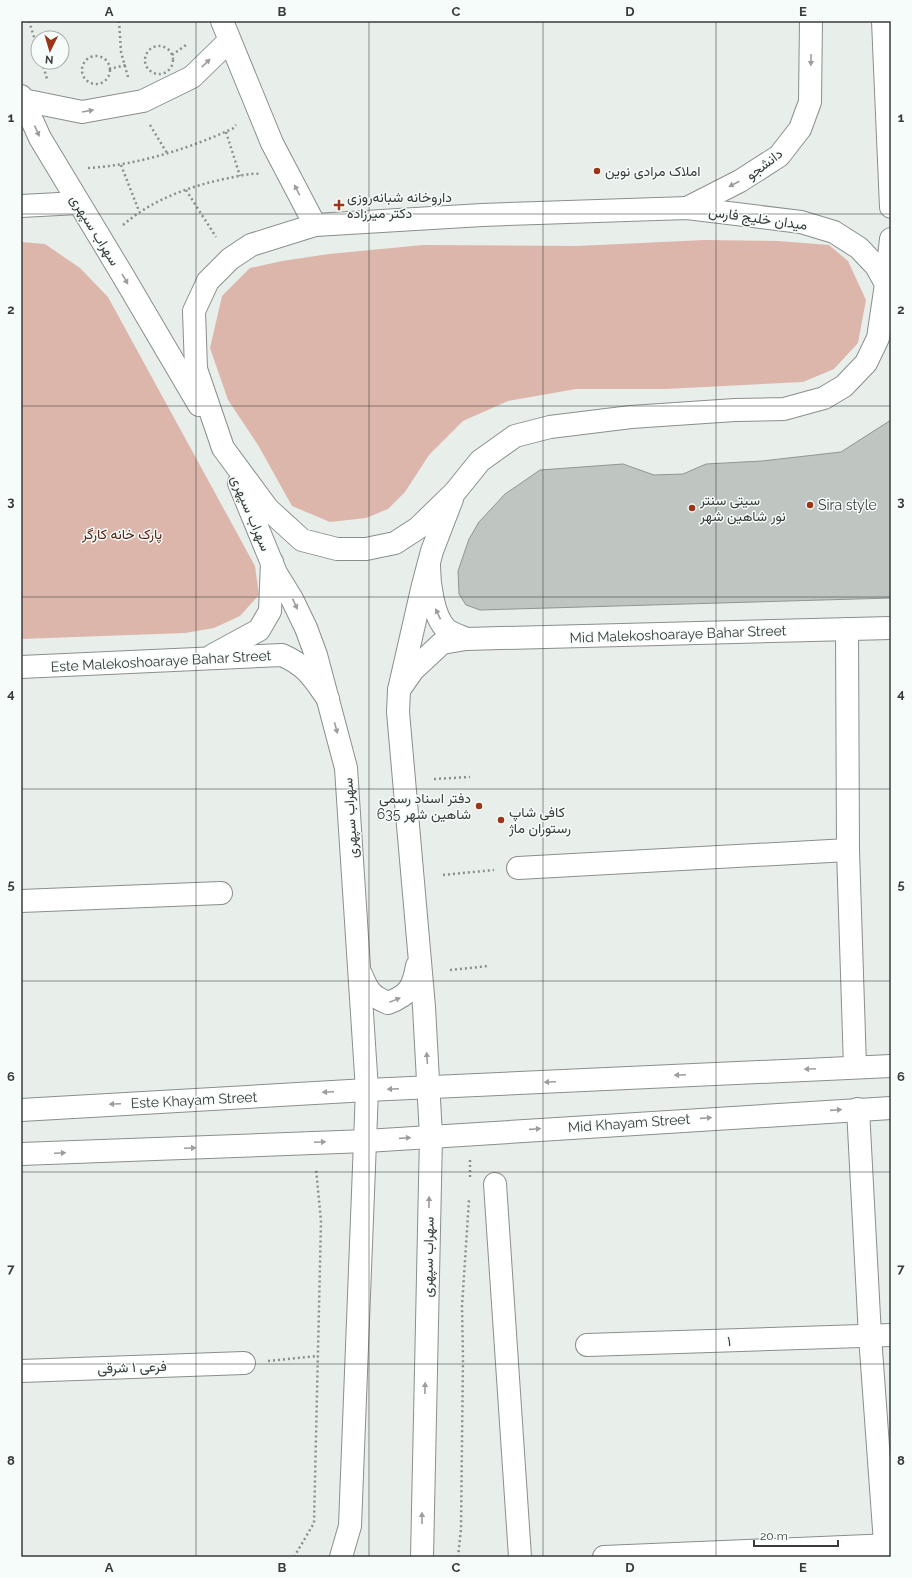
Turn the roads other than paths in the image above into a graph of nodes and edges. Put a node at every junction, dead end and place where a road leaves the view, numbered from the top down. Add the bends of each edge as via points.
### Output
1 (222, 21) edge
2 (811, 21) edge
3 (883, 21) edge
4 (229, 41) junction
5 (22, 98) edge
6 (890, 133) edge
7 (78, 203) junction
8 (21, 206) edge
9 (891, 207) edge
10 (687, 208) junction
11 (315, 225) junction
12 (891, 238) edge
13 (886, 284) junction
14 (223, 448) junction
15 (455, 492) junction
16 (272, 562) junction
17 (429, 562) junction
18 (891, 628) edge
19 (847, 629) junction
20 (466, 639) junction
21 (207, 658) junction
22 (21, 667) edge
23 (399, 690) junction
24 (328, 700) junction
25 (848, 850) junction
26 (518, 868) dead end
27 (222, 893) dead end
28 (21, 901) edge
29 (419, 956) junction
30 (360, 971) junction
31 (891, 1066) edge
32 (855, 1067) junction
33 (429, 1088) junction
34 (367, 1090) junction
35 (891, 1108) edge
36 (858, 1109) junction
37 (21, 1110) edge
38 (431, 1136) junction
39 (366, 1141) junction
40 (21, 1154) edge
41 (496, 1184) dead end
42 (880, 1336) edge
43 (587, 1345) dead end
44 (244, 1363) road end
45 (21, 1371) edge
46 (888, 1549) edge
47 (341, 1557) edge
48 (422, 1557) edge
49 (520, 1557) edge
50 (604, 1557) edge

1 - 4 main road
2 -> 10 main road, دانشجو via 810,102 800,129 779,156 740,181
3 - 6 main road
5 -> 4 main road via 82,112 143,101 192,77
11 -> 4 main road via 272,143
5 -> 7 main road, سهراب سپهری via 40,138
6 - 9 main road
7 - 8 main road
7 -> 14 main road, سهراب سپهری
10 - 11 main road, میدان خلیج فارس via 474,215
10 - 13 main road, میدان خلیج فارس via 801,222 834,232 859,248 876,266
11 - 14 main road, میدان خلیج فارس via 251,245 230,259 208,281 194,311 196,369
12 - 13 main road
13 - 15 main road, میدان خلیج فارس via 878,338 866,363 844,386 824,398 784,409 631,417 550,427 509,440 480,461
14 - 15 main road, میدان خلیج فارس via 268,509 302,540 337,549 366,549 395,543 418,528
14 - 16 main road, سهراب سپهری
15 - 17 main road, سهراب سپهری
16 - 21 main road via 270,611 259,630
16 -> 24 main road, سهراب سپهری via 306,628
20 -> 17 main road via 446,628 437,611 429,584
17 - 23 main road, سهراب سپهری
18 - 19 main road, Mid Malekoshoaraye Bahar Street
19 - 20 main road, Mid Malekoshoaraye Bahar Street
19 - 25 main road
20 - 23 main road, Mid Malekoshoaraye Bahar Street via 442,643 413,670
21 - 22 main road, Este Malekoshoaraye Bahar Street
21 - 24 main road, Este Malekoshoaraye Bahar Street via 282,656 298,662
23 - 29 main road, سهراب سپهری via 400,746
24 -> 30 main road, سهراب سپهری via 346,768
25 - 26 main road
25 - 32 main road
27 - 28 main road
30 -> 29 main road, سهراب سپهری via 374,997 388,1003 404,997 411,988
33 -> 29 main road, سهراب سپهری
30 - 34 main road, سهراب سپهری
31 - 32 main road
32 -> 33 main road
33 -> 34 main road
33 - 38 main road, سهراب سپهری
34 -> 37 main road, Este Khayam Street
34 - 39 main road, سهراب سپهری
35 - 36 main road, Mid Khayam Street
38 -> 36 main road, Mid Khayam Street
36 - 42 main road
39 -> 38 main road, Mid Khayam Street
48 -> 38 main road, سهراب سپهری
40 -> 39 main road
39 - 47 main road, سهراب سپهری via 350,1526
41 - 49 main road
42 - 43 main road, ۱
42 - 46 main road
44 - 45 main road, فرعی ۱ شرقی
46 - 50 main road

